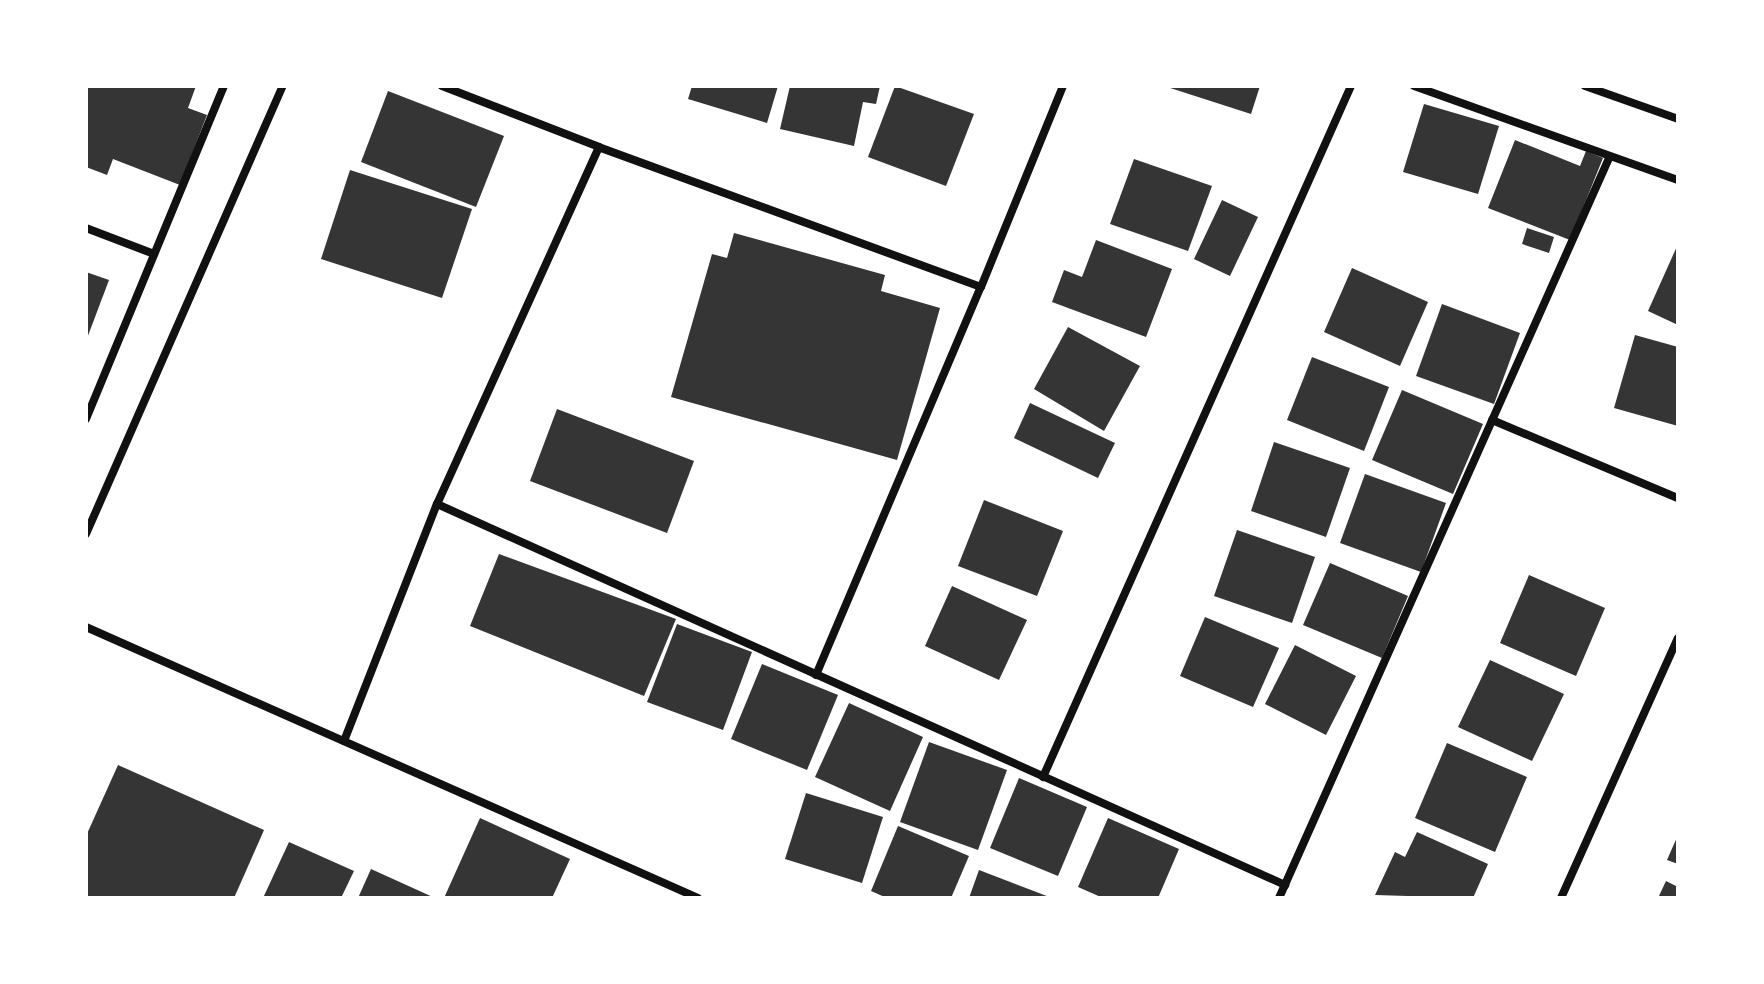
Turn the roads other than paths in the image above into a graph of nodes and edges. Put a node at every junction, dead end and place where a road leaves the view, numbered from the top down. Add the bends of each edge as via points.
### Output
1 (224, 86) edge
2 (283, 86) edge
3 (442, 86) edge
4 (1063, 86) edge
5 (1351, 86) edge
6 (1414, 86) edge
7 (1585, 86) edge
8 (1678, 119) edge
9 (599, 147) junction
10 (1610, 156) junction
11 (1678, 180) edge
12 (86, 228) edge
13 (154, 254) junction
14 (981, 287) junction
15 (86, 419) edge
16 (1492, 420) junction
17 (1678, 498) edge
18 (437, 504) junction
19 (86, 534) edge
20 (86, 627) edge
21 (1678, 638) edge
22 (816, 675) junction
23 (344, 741) junction
24 (1043, 777) junction
25 (1285, 885) junction
26 (698, 898) edge
27 (1279, 898) edge
28 (1561, 898) edge

1 - 13 street
2 - 19 street
3 - 9 street
4 - 14 street
5 - 24 street
6 - 10 street
7 - 8 street
9 - 14 street
9 - 18 street
10 - 11 street
10 - 16 street
12 - 13 street
13 - 15 street
14 - 22 street
16 - 17 street
16 - 25 street
18 - 22 street
18 - 23 street
20 - 23 street
21 - 28 street
22 - 24 street
23 - 26 street
24 - 25 street
25 - 27 street

